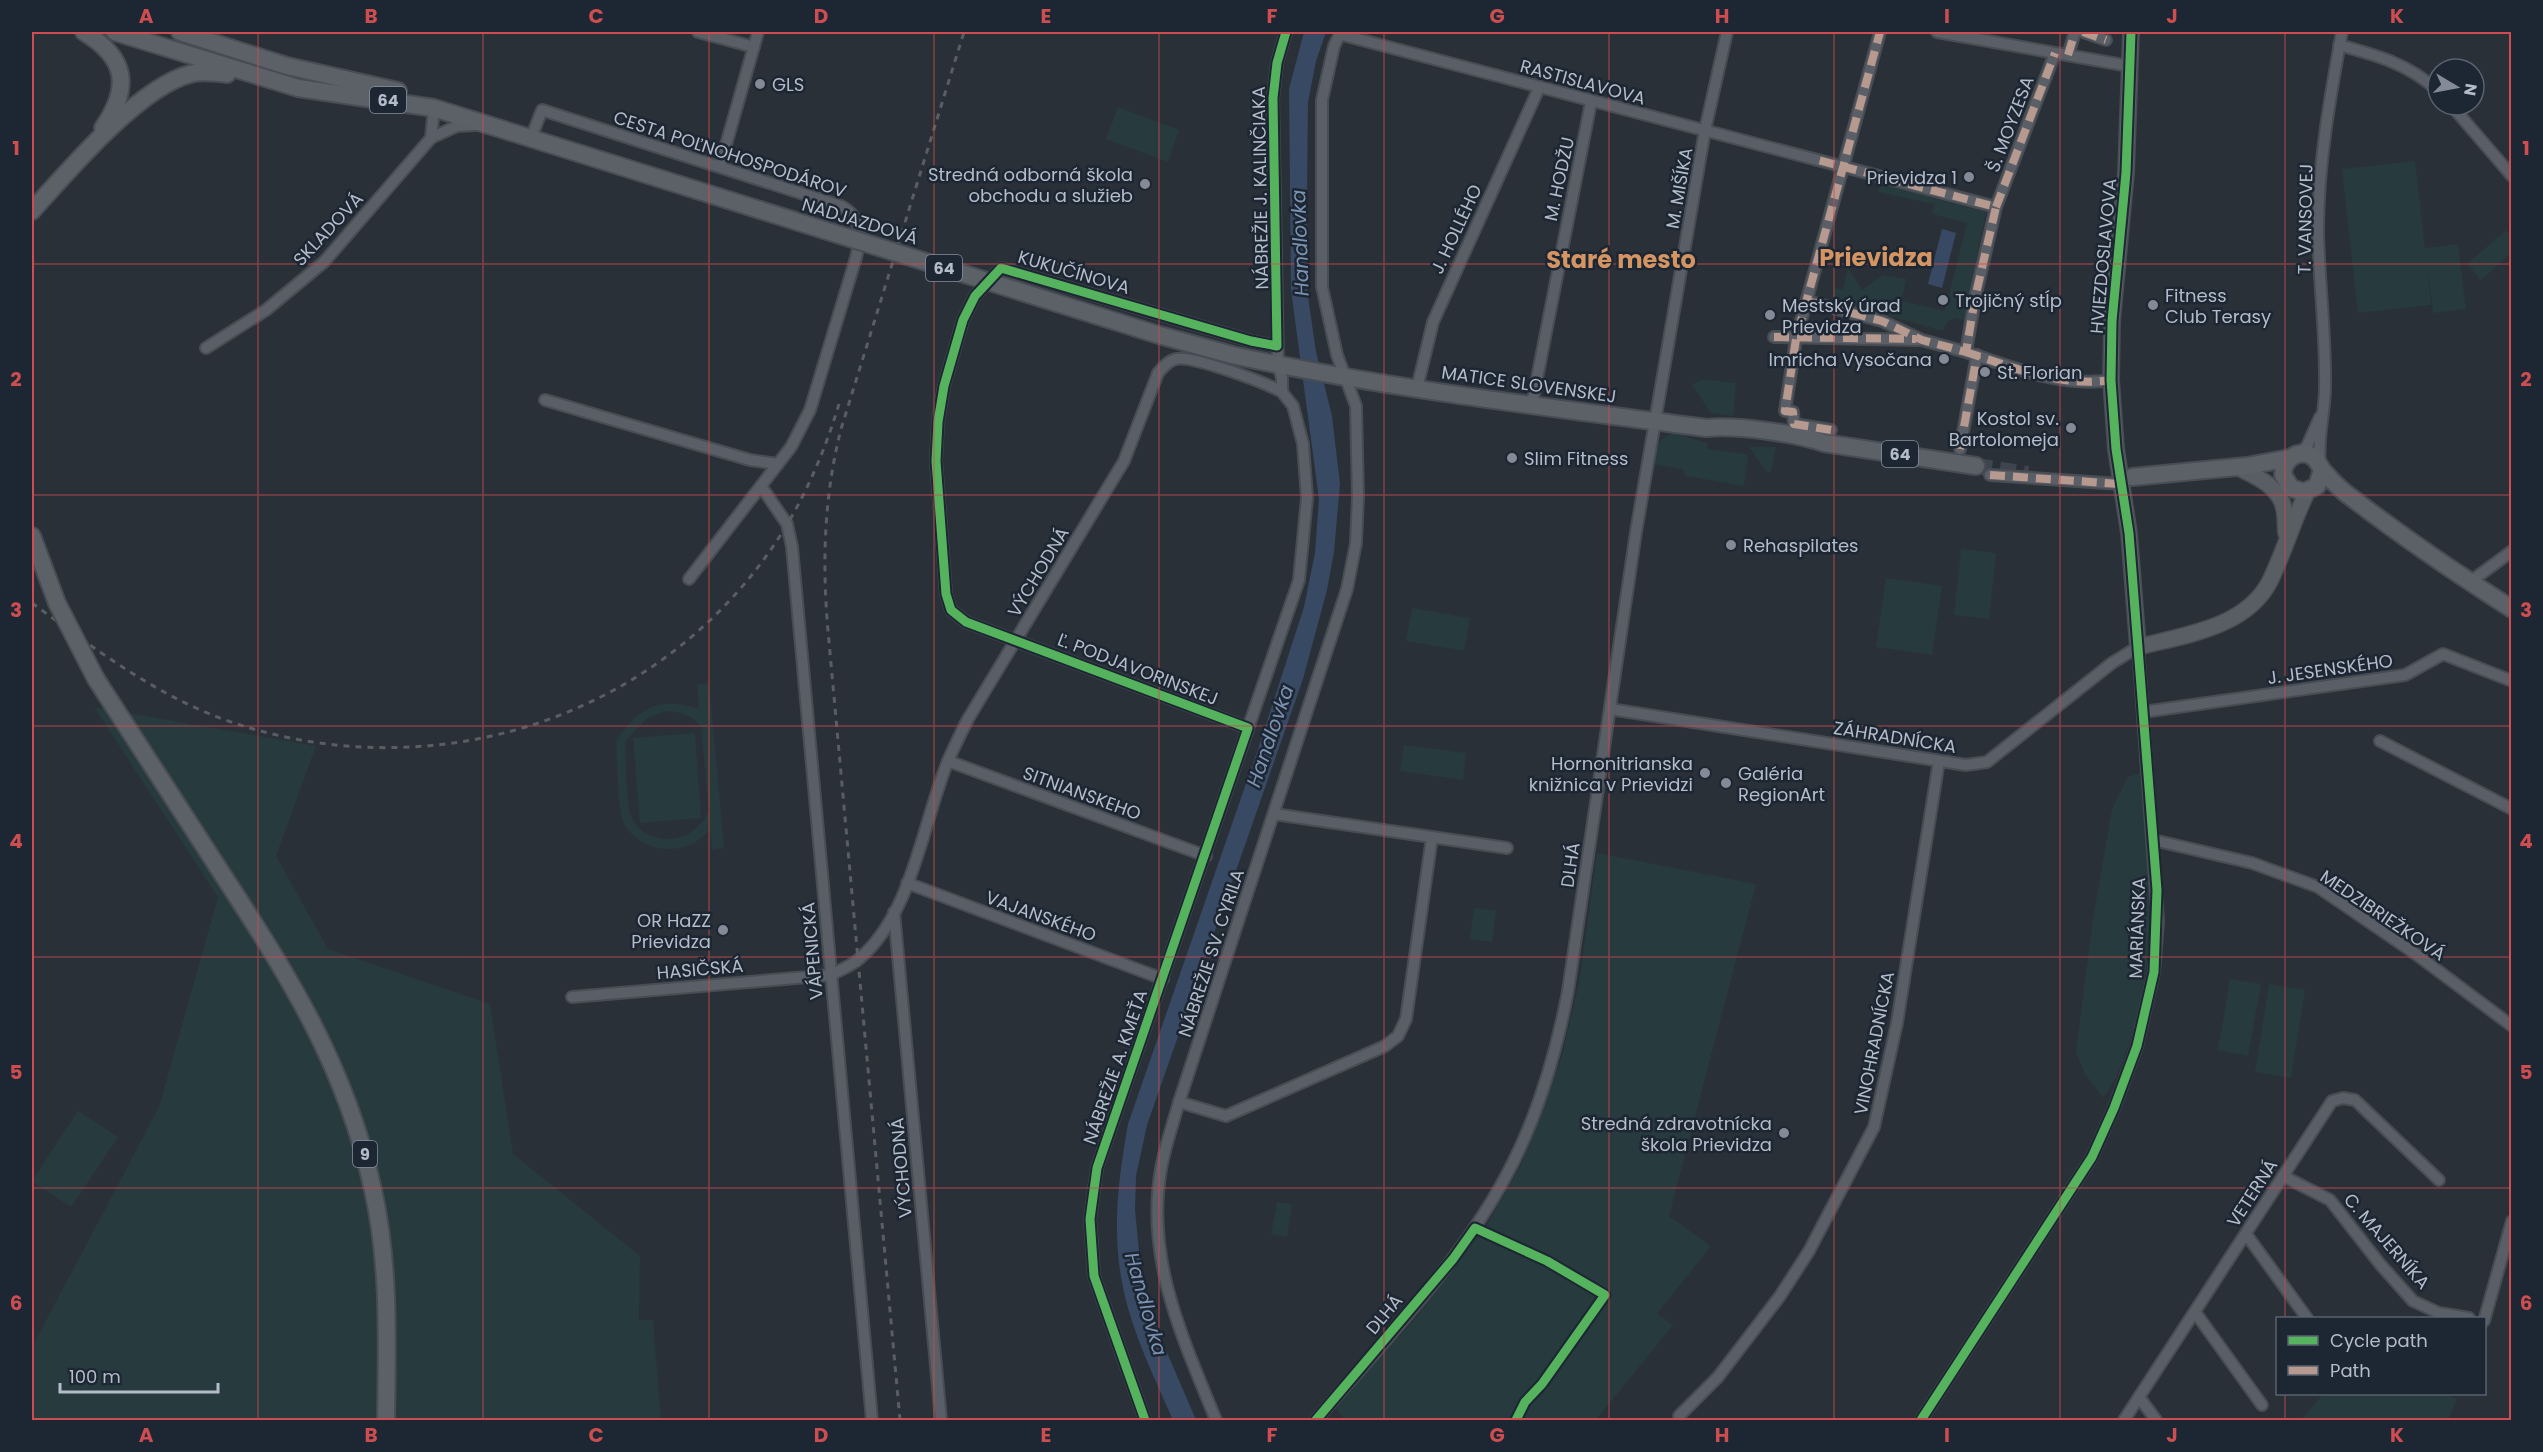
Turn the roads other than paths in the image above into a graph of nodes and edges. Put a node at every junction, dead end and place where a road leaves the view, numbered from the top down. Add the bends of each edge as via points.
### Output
1 (84, 32) edge
2 (115, 32) edge
3 (180, 32) edge
4 (698, 32) edge
5 (758, 32) edge
6 (1286, 32) edge
7 (1727, 32) edge
8 (1880, 32) edge
9 (1937, 32) edge
10 (2075, 32) edge
11 (2083, 32) edge
12 (2132, 32) edge
13 (2342, 32) edge
14 (1340, 33) edge
15 (2106, 40) dead end
16 (2339, 45) junction
17 (753, 47) junction
18 (2055, 53) junction
19 (2067, 55) junction
20 (2129, 66) junction
21 (266, 80) junction
22 (2426, 80) edge
23 (1539, 88) junction
24 (1591, 102) junction
25 (434, 108) junction
26 (2461, 117) edge
27 (488, 125) junction
28 (1705, 130) junction
29 (431, 138) junction
30 (531, 138) junction
31 (89, 148) junction
32 (1842, 164) junction
33 (720, 166) junction
34 (2511, 176) edge
35 (62, 177) junction
36 (32, 198) edge
37 (1996, 207) junction
38 (32, 211) edge
39 (1807, 301) junction
40 (1774, 337) dead end
41 (1796, 339) junction
42 (1922, 340) junction
43 (1277, 346) junction
44 (206, 348) dead end
45 (1971, 353) junction
46 (1240, 357) junction
47 (1286, 367) junction
48 (1239, 374) junction
49 (1346, 378) junction
50 (2111, 380) junction
51 (1417, 388) junction
52 (1282, 392) junction
53 (544, 400) dead end
54 (1532, 404) junction
55 (2324, 408) junction
56 (1656, 421) junction
57 (1827, 436) junction
58 (1960, 449) dead end
59 (2116, 449) joint
60 (2294, 456) junction
61 (778, 464) junction
62 (2242, 466) junction
63 (2321, 468) junction
64 (1983, 470) joint
65 (2126, 480) junction
66 (762, 486) junction
67 (2299, 486) junction
68 (2352, 498) junction
69 (32, 536) edge
70 (2286, 536) junction
71 (2511, 551) edge
72 (32, 555) edge
73 (689, 579) dead end
74 (2470, 582) junction
75 (49, 584) junction
76 (2511, 609) edge
77 (1017, 640) junction
78 (2138, 646) junction
79 (2511, 681) edge
80 (1610, 709) junction
81 (2143, 712) junction
82 (1248, 728) junction
83 (2380, 741) dead end
84 (948, 761) junction
85 (1939, 761) junction
86 (2511, 809) edge
87 (1274, 814) junction
88 (1432, 837) junction
89 (2153, 840) junction
90 (1507, 848) dead end
91 (1206, 856) junction
92 (907, 883) junction
93 (894, 912) junction
94 (831, 975) junction
95 (1163, 979) junction
96 (572, 997) dead end
97 (2511, 1026) edge
98 (1179, 1102) junction
99 (2283, 1176) junction
100 (2439, 1180) dead end
101 (2511, 1221) edge
102 (2246, 1234) junction
103 (2195, 1312) junction
104 (2306, 1317) edge
105 (2463, 1317) edge
106 (2486, 1317) edge
107 (2139, 1397) junction
108 (2262, 1405) dead end
109 (1679, 1416) dead end
110 (386, 1420) edge
111 (872, 1420) edge
112 (941, 1420) edge
113 (1145, 1420) edge
114 (1216, 1420) edge
115 (1316, 1420) edge
116 (1921, 1420) edge
117 (2124, 1420) edge
118 (2156, 1420) edge

1 - 31 main road via 108,50 122,83 118,105
2 - 21 main road, NADJAZDOVÁ / 64
3 - 25 main road, NADJAZDOVÁ / 64 via 287,66 399,92
4 - 17 street
5 - 17 street
6 - 43 street, NÁBREŽIE J. KALINČIAKA via 1277,63 1274,98
7 - 28 street, M. MIŠÍKA
8 - 32 street
9 - 18 street
10 - 19 street
11 - 15 street
12 - 20 street, HVIEZDOSLAVOVA
13 - 16 street, T. VANSOVEJ
14 - 23 street, RASTISLAVOVA
14 - 49 street, NÁBREŽIE SV. CYRILA via 1322,100 1322,287
16 - 22 street via 2396,62
16 - 55 street, T. VANSOVEJ via 2319,182
17 - 33 street
18 - 19 street
18 - 37 street, Š. MOYZESA
19 - 20 street
20 - 50 street, HVIEZDOSLAVOVA via 2126,173 2112,321
21 - 25 main road, NADJAZDOVÁ / 64
21 - 31 main road via 206,72 176,78 145,98
23 - 24 street, RASTISLAVOVA
23 - 51 street, J. HOLLÉHO via 1432,322
24 - 28 street, RASTISLAVOVA
24 - 54 street, M. HODŽU
25 - 27 main road, NADJAZDOVÁ / 64
25 - 29 street
26 - 34 street
27 - 29 street, SKLADOVÁ via 457,126
27 - 30 main road, NADJAZDOVÁ / 64
28 - 32 street, RASTISLAVOVA
28 - 56 street, M. MIŠÍKA
29 - 44 street, SKLADOVÁ via 324,262 266,310
30 - 33 street, CESTA POĽNOHOSPODÁROV via 542,110
30 - 46 main road, NADJAZDOVÁ / 64, bridge
31 - 35 main road
32 - 37 street, RASTISLAVOVA
32 - 39 street
33 - 61 street, CESTA POĽNOHOSPODÁROV via 841,206 854,215 859,232 860,244 810,410
35 - 36 main road
35 - 38 main road
37 - 45 street, Š. MOYZESA via 1975,298
39 - 41 street
39 - 42 street via 1882,321
40 - 41 street
41 - 42 street
41 - 57 street via 1785,411 1793,412 1794,424
42 - 45 street
43 - 47 street, NÁBREŽIE J. KALINČIAKA
43 - 77 street, KUKUČÍNOVA via 1001,268 975,296 963,320 938,422 936,461 946,594 951,610 966,622
45 - 50 street via 2039,375 2092,383
45 - 58 street, Š. MOYZESA
46 - 47 main road, NADJAZDOVÁ / 64
46 - 48 street
47 - 49 main road, NADJAZDOVÁ / 64
47 - 52 street, NÁBREŽIE A. KMEŤA
48 - 52 street, VÝCHODNÁ
48 - 77 street, VÝCHODNÁ via 1178,358 1158,373 1124,460
49 - 51 main road, MATICE SLOVENSKEJ / 64
49 - 87 street, NÁBREŽIE SV. CYRILA via 1356,406 1356,543 1347,589
50 - 59 street, HVIEZDOSLAVOVA
51 - 54 main road, MATICE SLOVENSKEJ / 64
52 - 82 street, NÁBREŽIE A. KMEŤA via 1293,406 1303,444 1308,498 1299,580
53 - 61 street via 750,460
54 - 56 main road, MATICE SLOVENSKEJ / 64
55 - 60 street, T. VANSOVEJ via 2307,446
55 - 63 street, T. VANSOVEJ
56 - 57 main road, MATICE SLOVENSKEJ / 64 via 1706,428 1734,426 1807,438
56 - 80 street, DLHÁ via 1632,552
57 - 64 main road, MATICE SLOVENSKEJ / 64
59 - 65 street, MARIÁNSKA
60 - 62 main road
60 - 63 main road via 2312,456
60 - 67 main road via 2284,466
61 - 66 street, CESTA POĽNOHOSPODÁROV
62 - 65 main road
62 - 67 main road
62 - 70 street via 2276,492 2284,508
63 - 67 main road via 2320,480
63 - 68 main road
64 - 65 street
65 - 78 street, MARIÁNSKA
66 - 73 street, CESTA POĽNOHOSPODÁROV
66 - 94 street, VÁPENICKÁ via 784,517 792,548
67 - 68 main road
67 - 70 street
68 - 74 main road
69 - 75 main road, 9
70 - 78 street via 2269,582 2245,611 2214,626
71 - 74 street
72 - 75 main road, 9
74 - 76 main road
75 - 110 main road, 9, bridge via 96,679 248,914 310,1015 332,1059 358,1130 379,1221 387,1346
77 - 82 street, Ľ. PODJAVORINSKEJ
77 - 84 street, VÝCHODNÁ via 968,719
78 - 81 street, MARIÁNSKA
78 - 85 street, ZÁHRADNÍCKA via 1987,762 1966,765
79 - 81 street, J. JESENSKÉHO via 2443,654 2404,675
80 - 85 street, ZÁHRADNÍCKA
80 - 115 street, DLHÁ via 1568,991 1537,1105 1506,1176 1475,1228
81 - 89 street, MARIÁNSKA
82 - 91 street, NÁBREŽIE A. KMEŤA
83 - 86 street
84 - 91 street, SITNIANSKEHO
84 - 92 street, VÝCHODNÁ
85 - 109 street, VINOHRADNÍCKA via 1899,1012 1874,1127 1809,1251 1780,1296 1718,1377
87 - 88 street
87 - 98 street, NÁBREŽIE SV. CYRILA
88 - 90 street
88 - 98 street via 1406,1019 1398,1036 1385,1046 1226,1116
89 - 97 street, MEDZIBRIEŽKOVÁ via 2252,863 2318,887
89 - 116 street, MARIÁNSKA via 2157,921 2154,972 2137,1046 2118,1097 2092,1157
91 - 95 street, NÁBREŽIE A. KMEŤA
92 - 93 street, VÝCHODNÁ
92 - 95 street, VAJANSKÉHO
93 - 94 street, VÝCHODNÁ via 874,944 858,960
93 - 112 street, VÝCHODNÁ
94 - 96 street, HASIČSKÁ
94 - 111 street, VÁPENICKÁ
95 - 113 street, NÁBREŽIE A. KMEŤA via 1097,1168 1090,1219 1094,1276
98 - 114 street, NÁBREŽIE SV. CYRILA via 1161,1170 1157,1239 1176,1322
99 - 100 street, VETERNÁ via 2332,1101 2343,1098 2355,1100
99 - 102 street, VETERNÁ
99 - 105 street, C. MAJERNÍKA via 2330,1200 2413,1301 2439,1313
101 - 106 street
102 - 103 street, VETERNÁ
102 - 104 street
103 - 107 street, VETERNÁ
103 - 108 street
107 - 117 street, VETERNÁ
107 - 118 street

